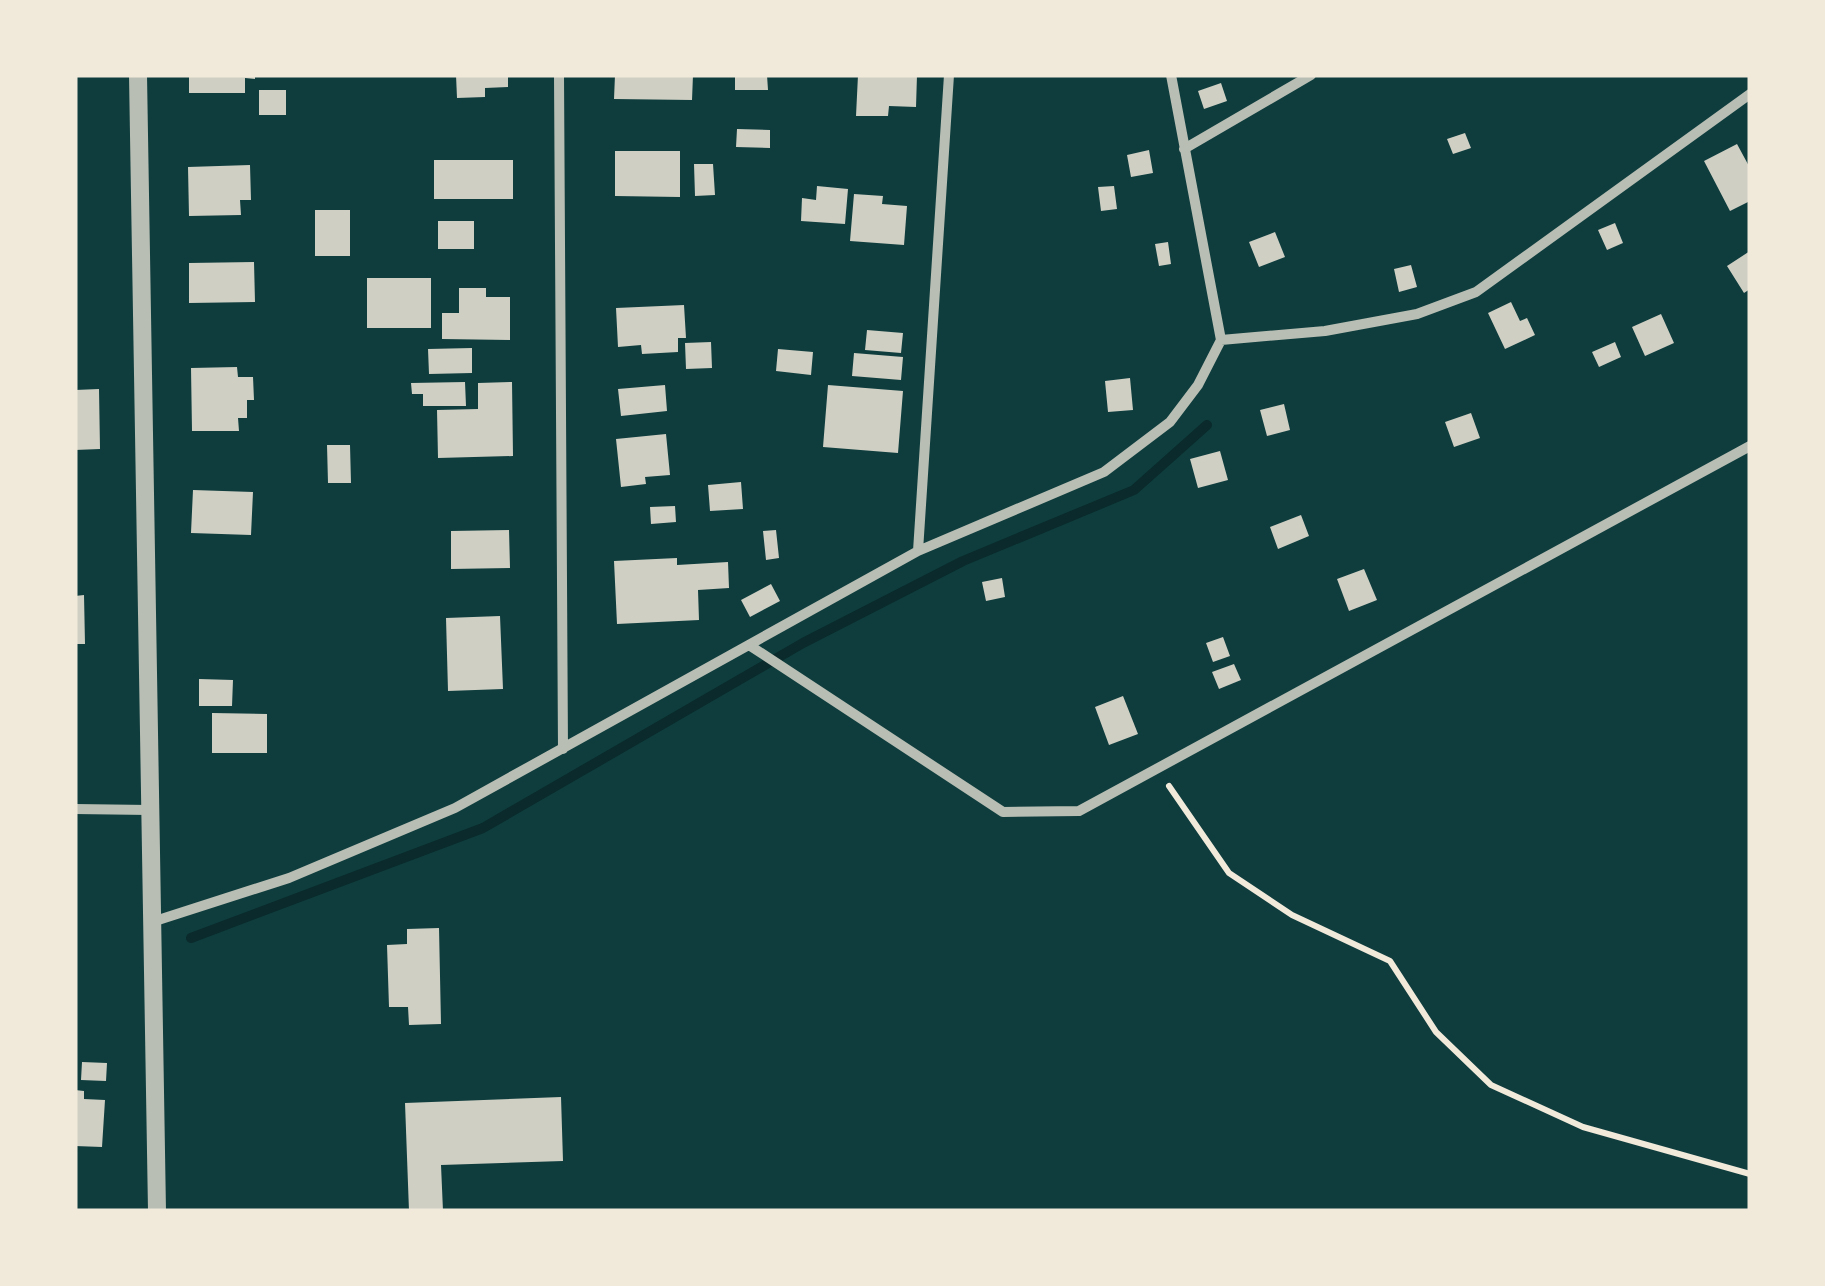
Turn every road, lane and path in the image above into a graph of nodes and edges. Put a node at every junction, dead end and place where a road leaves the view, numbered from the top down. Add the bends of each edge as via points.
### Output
1 (138, 75) edge
2 (559, 75) edge
3 (949, 75) edge
4 (1170, 75) edge
5 (1311, 75) edge
6 (1750, 94) edge
7 (1184, 149) junction
8 (1221, 340) junction
9 (1750, 446) edge
10 (918, 551) junction
11 (749, 645) junction
12 (563, 749) junction
13 (1156, 768) junction
14 (75, 809) edge
15 (149, 810) junction
16 (151, 923) junction
17 (1750, 1174) edge
18 (156, 1211) edge

1 - 15 street
2 - 12 street
3 - 10 street
4 - 7 street
5 - 7 street
6 - 8 street via 1476,292 1417,314
7 - 8 street
8 - 10 street via 1170,422 1104,472
9 - 13 street
10 - 11 street
11 - 12 street
11 - 13 street via 1003,812 1079,812
12 - 16 street via 422,822 289,878
13 - 17 path via 1228,874 1292,915 1390,960 1436,1032 1491,1085 1583,1127
14 - 15 street
15 - 16 street
16 - 18 street

